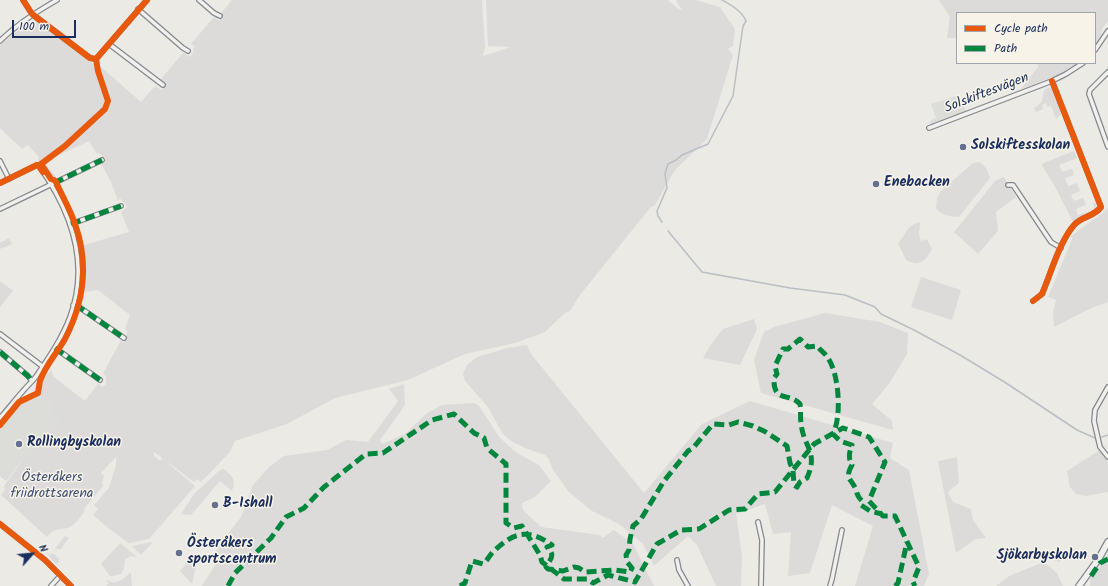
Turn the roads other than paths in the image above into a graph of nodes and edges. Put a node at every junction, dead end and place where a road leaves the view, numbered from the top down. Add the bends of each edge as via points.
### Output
1 (23, 0) edge
2 (57, 0) edge
3 (147, 0) edge
4 (199, 0) edge
5 (138, 10) junction
6 (32, 14) junction
7 (220, 16) dead end
8 (1108, 31) edge
9 (0, 41) edge
10 (109, 44) junction
11 (1096, 49) edge
12 (188, 51) dead end
13 (1081, 64) edge
14 (1108, 72) edge
15 (1052, 82) junction
16 (163, 84) dead end
17 (929, 128) dead end
18 (1108, 147) edge
19 (102, 160) dead end
20 (0, 161) edge
21 (9, 178) junction
22 (0, 183) edge
23 (52, 184) junction
24 (1008, 185) dead end
25 (121, 206) dead end
26 (0, 209) edge
27 (71, 224) junction
28 (1061, 248) junction
29 (1033, 301) dead end
30 (74, 306) junction
31 (0, 334) edge
32 (124, 338) dead end
33 (55, 348) junction
34 (0, 352) edge
35 (42, 366) junction
36 (100, 380) dead end
37 (32, 381) junction
38 (1108, 387) edge
39 (0, 418) edge
40 (1108, 457) edge
41 (758, 522) dead end
42 (0, 524) edge
43 (842, 530) dead end
44 (1108, 542) edge
45 (677, 560) dead end
46 (60, 576) junction
47 (51, 586) edge
48 (71, 586) edge
49 (688, 586) edge
50 (761, 586) edge
51 (830, 586) edge
52 (1079, 586) edge

1 - 6 street
2 - 6 street
3 - 5 street
4 - 7 street
5 - 10 street
5 - 12 street
6 - 9 street
6 - 10 street via 90,58 96,59
8 - 11 street
10 - 16 street
13 - 15 street, Solskiftesvägen
14 - 18 street via 1089,94
15 - 17 street, Solskiftesvägen
15 - 28 street via 1101,207 1098,212 1076,223
19 - 23 street
20 - 21 street
21 - 22 street
21 - 23 street via 37,165
23 - 26 street
23 - 27 street
24 - 28 street via 1013,186 1051,242
25 - 27 street
27 - 30 street via 78,269
28 - 29 street via 1042,294
30 - 32 street
30 - 33 street
31 - 35 street
33 - 35 street
33 - 36 street
34 - 37 street
35 - 37 street
37 - 39 street
38 - 40 street via 1095,410 1094,421 1100,447
41 - 50 street via 762,540
42 - 46 street via 45,560
43 - 51 street
44 - 52 street
45 - 49 street via 679,570
46 - 47 street
46 - 48 street

